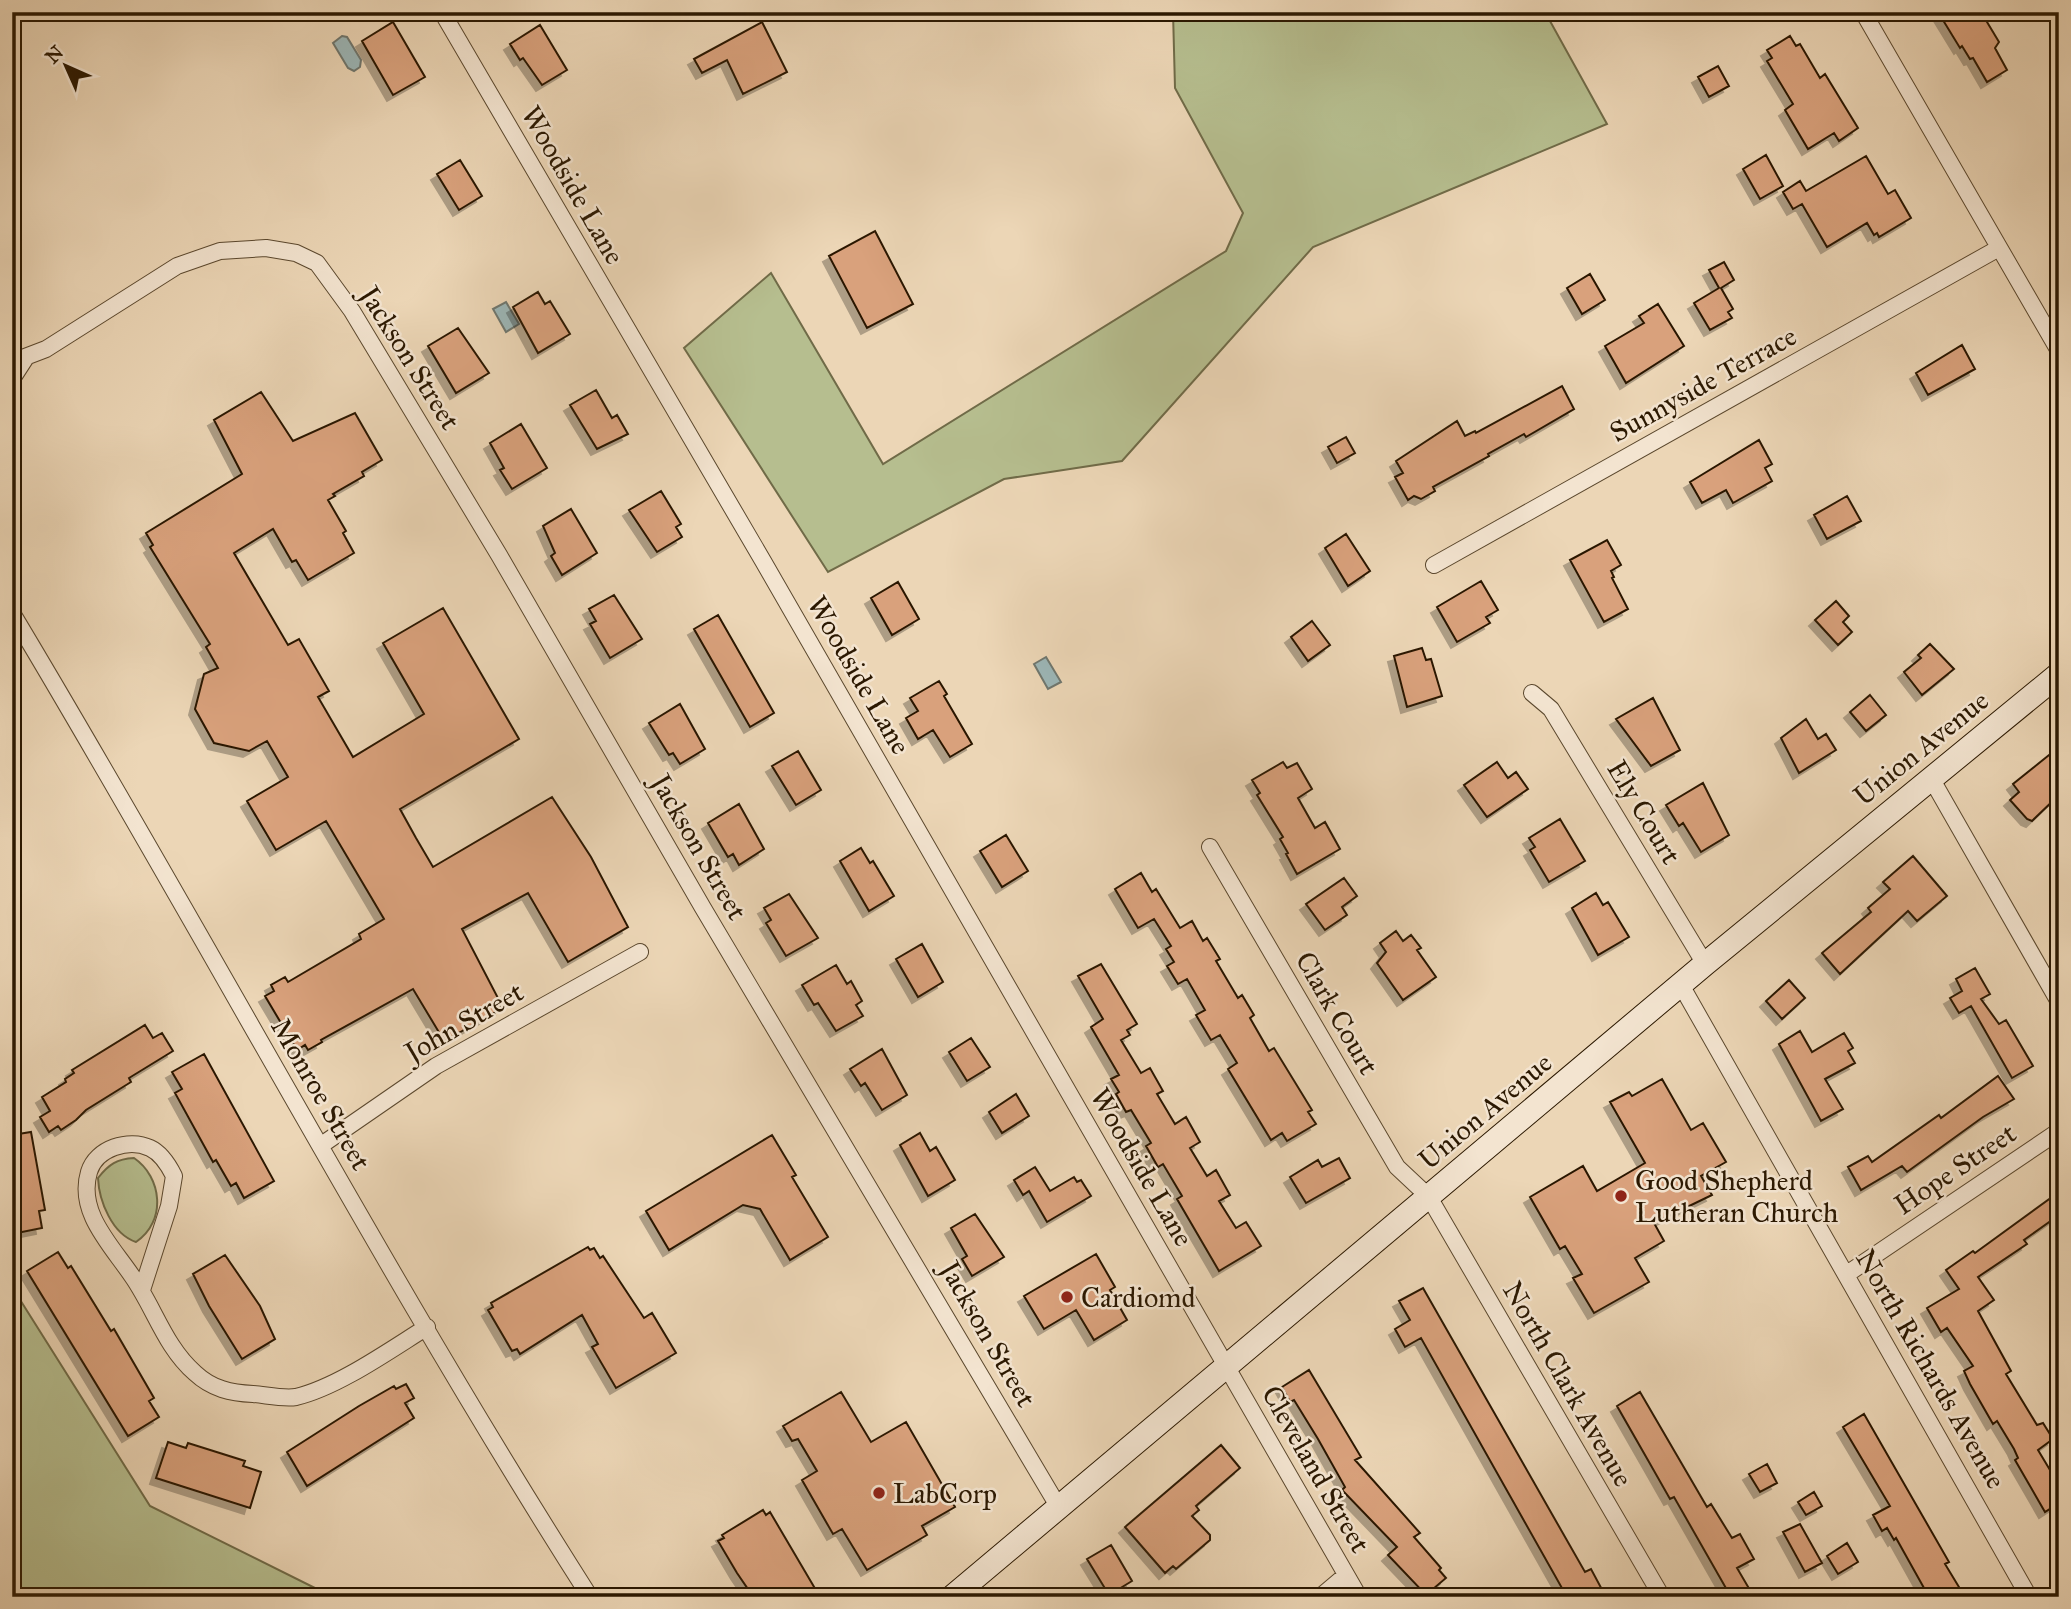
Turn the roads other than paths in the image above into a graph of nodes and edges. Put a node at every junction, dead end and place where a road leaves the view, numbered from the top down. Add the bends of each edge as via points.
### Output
1 (442, 12) edge
2 (1863, 12) edge
3 (1999, 248) junction
4 (2059, 351) edge
5 (19, 361) edge
6 (12, 379) edge
7 (1434, 565) dead end
8 (12, 613) edge
9 (2059, 674) edge
10 (1532, 693) dead end
11 (1931, 778) junction
12 (1210, 847) dead end
13 (640, 952) dead end
14 (1705, 964) junction
15 (1681, 985) junction
16 (2059, 1002) edge
17 (2059, 1131) edge
18 (320, 1146) junction
19 (1429, 1198) junction
20 (1847, 1274) junction
21 (142, 1290) junction
22 (427, 1327) junction
23 (1227, 1367) junction
24 (1058, 1506) junction
25 (1346, 1575) junction
26 (590, 1597) edge
27 (952, 1597) edge
28 (1320, 1597) edge
29 (1359, 1597) edge
30 (1662, 1597) edge
31 (2029, 1597) edge

1 - 23 street, Woodside Lane
2 - 3 street
3 - 4 street
3 - 7 street, Sunnyside Terrace
5 - 6 street
5 - 24 street, Jackson Street via 177,267 220,251 266,248 296,253 317,263 352,311 499,555
8 - 18 street, Monroe Street
9 - 11 street, Union Avenue
10 - 14 street, Ely Court via 1551,709
11 - 14 street, Union Avenue
11 - 16 street
12 - 19 street, Clark Court via 1397,1167
13 - 18 street, John Street via 436,1066
14 - 15 street, Union Avenue
15 - 19 street, Union Avenue
15 - 20 street, North Richards Avenue
17 - 20 street, Hope Street
18 - 22 street, Monroe Street
19 - 23 street, Union Avenue
19 - 30 street, North Clark Avenue
20 - 31 street, North Richards Avenue
21 - 21 street via 174,1176 152,1149 135,1144 116,1146 101,1154 89,1169 85,1189 92,1219
21 - 22 street via 159,1324 194,1373 232,1393 295,1397 350,1373
22 - 26 street, Monroe Street
23 - 24 street, Union Avenue
23 - 25 street, Cleveland Street
24 - 27 street, Union Avenue
25 - 28 street
25 - 29 street, Cleveland Street

